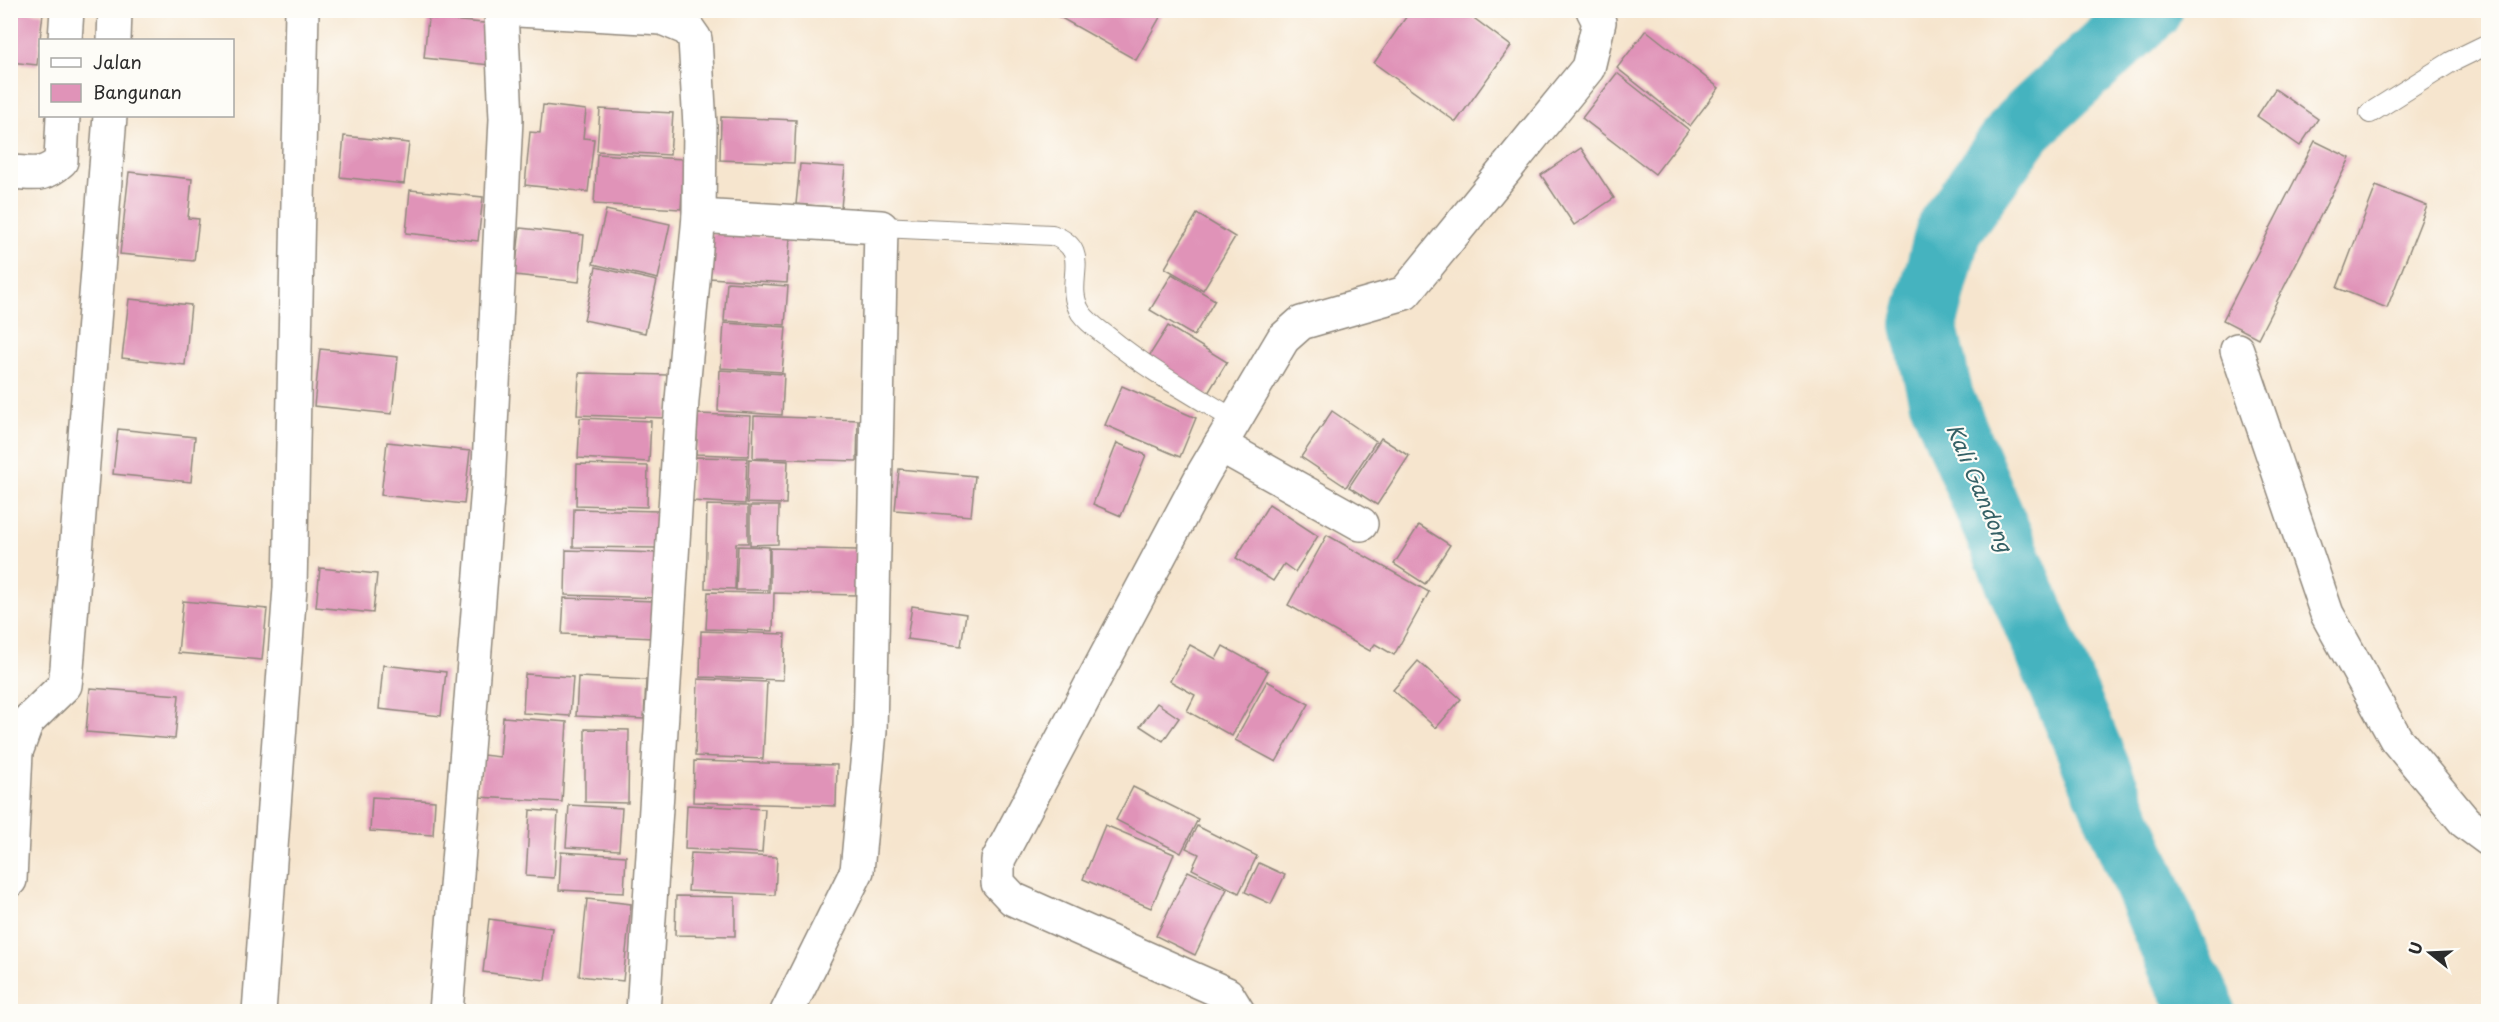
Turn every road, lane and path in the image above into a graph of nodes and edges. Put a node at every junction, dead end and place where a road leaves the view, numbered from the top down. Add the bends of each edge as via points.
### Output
1 (67, 10) edge
2 (115, 10) edge
3 (302, 10) edge
4 (501, 10) edge
5 (518, 10) edge
6 (1593, 10) edge
7 (66, 39) edge
8 (114, 39) edge
9 (2488, 44) edge
10 (2370, 113) dead end
11 (63, 117) edge
12 (110, 117) edge
13 (10, 172) edge
14 (699, 216) junction
15 (881, 227) junction
16 (2237, 350) dead end
17 (1228, 432) junction
18 (1361, 524) dead end
19 (2488, 839) edge
20 (10, 880) edge
21 (259, 1011) edge
22 (446, 1011) edge
23 (643, 1011) edge
24 (787, 1011) edge
25 (1238, 1011) edge

1 - 7 street
2 - 8 street
3 - 21 street via 291,578
4 - 22 street via 506,119 488,488
5 - 14 street via 662,18 688,29 695,39 700,126
6 - 17 street via 1599,22 1588,68 1405,293 1300,323 1283,339
9 - 10 lane via 2451,62
11 - 13 street via 61,161 42,174
12 - 20 street via 65,685 27,722 16,752
14 - 15 street
14 - 23 street via 682,400
15 - 17 lane via 1052,235 1066,240 1075,252 1075,296 1080,312
15 - 24 street via 870,731 857,871
16 - 19 street via 2327,614 2396,738 2465,822
17 - 18 street
17 - 25 street via 998,860 998,884 1013,899 1227,994

